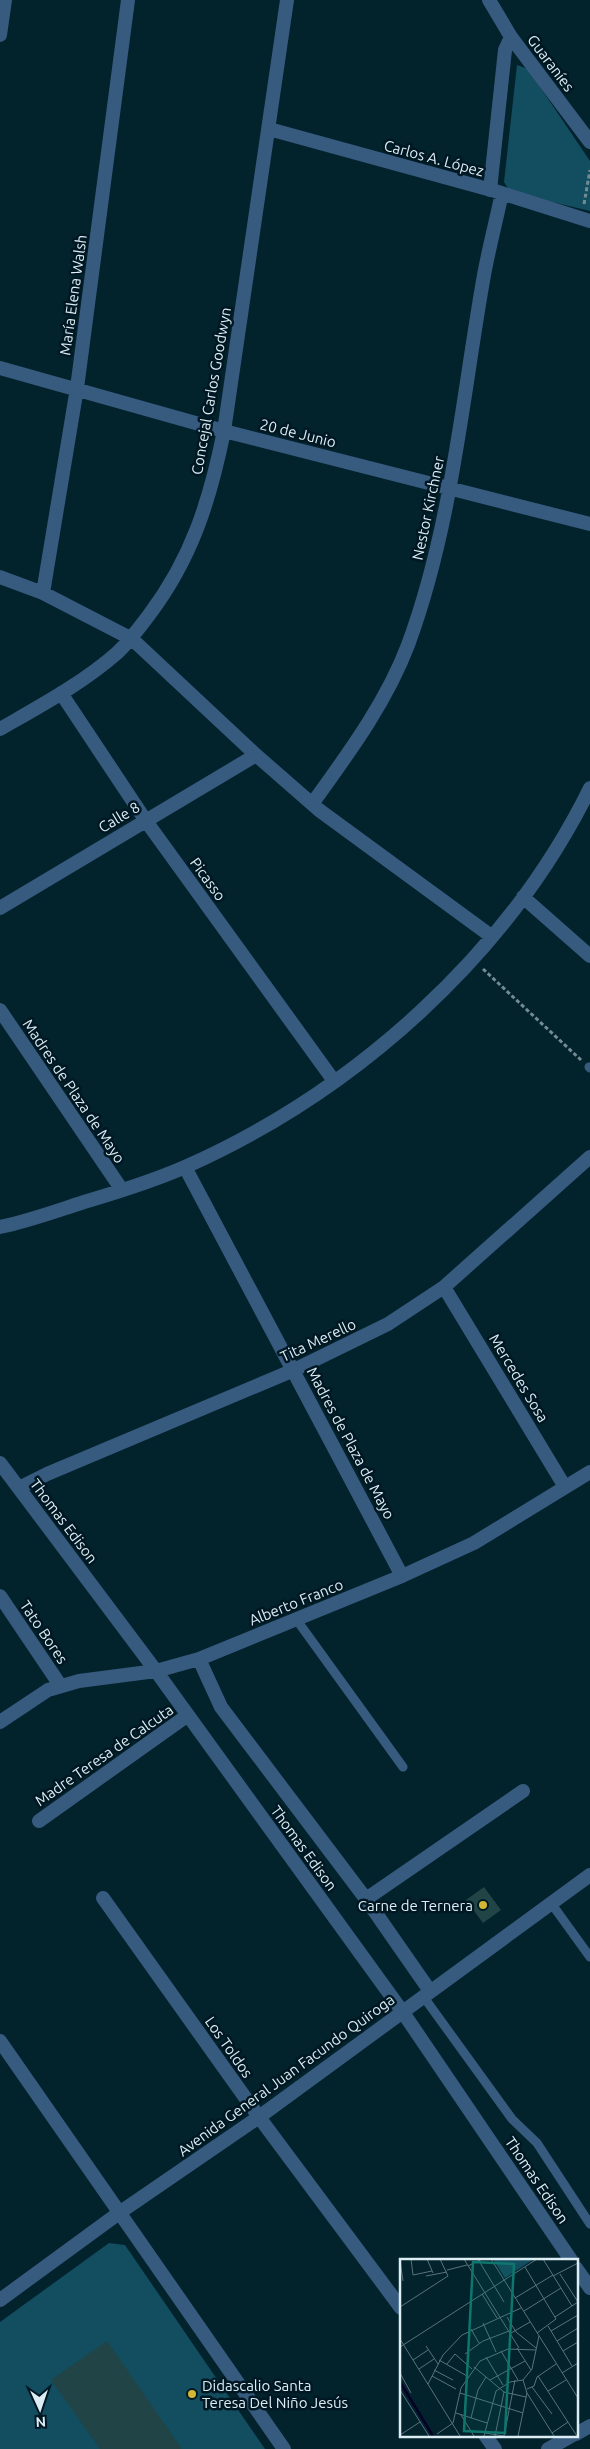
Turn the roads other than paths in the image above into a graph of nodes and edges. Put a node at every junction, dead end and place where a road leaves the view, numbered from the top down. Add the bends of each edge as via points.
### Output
1 (5, 0) edge
2 (128, 0) edge
3 (286, 0) edge
4 (489, 0) edge
5 (0, 35) edge
6 (511, 37) junction
7 (269, 129) junction
8 (590, 142) edge
9 (496, 192) junction
10 (586, 219) edge
11 (0, 368) edge
12 (77, 388) junction
13 (224, 431) junction
14 (451, 489) junction
15 (590, 524) edge
16 (0, 577) edge
17 (43, 593) junction
18 (132, 639) junction
19 (61, 693) junction
20 (0, 729) edge
21 (256, 755) junction
22 (588, 797) edge
23 (312, 804) junction
24 (146, 820) junction
25 (523, 897) junction
26 (0, 908) edge
27 (491, 936) junction
28 (590, 956) edge
29 (0, 1010) edge
30 (334, 1081) junction
31 (590, 1157) edge
32 (185, 1167) junction
33 (122, 1190) junction
34 (0, 1227) edge
35 (444, 1287) junction
36 (294, 1370) junction
37 (0, 1463) edge
38 (590, 1472) edge
39 (565, 1487) junction
40 (19, 1488) junction
41 (402, 1576) junction
42 (0, 1596) edge
43 (296, 1619) junction
44 (199, 1659) junction
45 (156, 1671) junction
46 (60, 1685) junction
47 (188, 1715) junction
48 (0, 1722) edge
49 (403, 1767) dead end
50 (523, 1791) dead end
51 (39, 1821) dead end
52 (590, 1875) edge
53 (103, 1898) dead end
54 (366, 1899) junction
55 (551, 1904) junction
56 (590, 1957) edge
57 (426, 1994) junction
58 (402, 2011) junction
59 (0, 2040) edge
60 (259, 2117) junction
61 (119, 2213) junction
62 (590, 2224) edge
63 (570, 2259) edge
64 (578, 2271) edge
65 (590, 2288) edge
66 (0, 2300) edge
67 (400, 2307) edge
68 (590, 2426) edge
69 (578, 2432) edge
70 (486, 2436) edge
71 (571, 2436) edge
72 (284, 2449) edge
73 (495, 2449) edge
74 (548, 2449) edge

1 - 5 street
2 - 12 street, María Elena Walsh
3 - 7 street, Concejal Carlos Goodwyn
4 - 6 street, Guaraníes
6 - 8 street, Guaraníes
6 - 9 street, Nestor Kirchner via 505,50
7 - 9 street, Carlos A. López
7 - 13 street, Concejal Carlos Goodwyn
9 - 10 street, Carlos A. López
9 - 14 street, Nestor Kirchner
11 - 12 street, 20 de Junio
12 - 13 street, 20 de Junio
12 - 17 street, María Elena Walsh
13 - 14 street, 20 de Junio
13 - 18 street, Concejal Carlos Goodwyn via 197,533 159,603
14 - 15 street, 20 de Junio
14 - 23 street, Nestor Kirchner via 407,647 379,706
16 - 17 street
17 - 18 street
18 - 19 street, Concejal Carlos Goodwyn
18 - 21 street
19 - 20 street, Concejal Carlos Goodwyn
19 - 24 street, Picasso
21 - 23 street
21 - 24 street, Calle 8
22 - 25 street
23 - 27 street
24 - 26 street, Calle 8
24 - 30 street, Picasso
25 - 27 street
25 - 28 street
27 - 30 street via 473,959 406,1026
29 - 33 street, Madres de Plaza de Mayo
30 - 32 street via 258,1130
31 - 35 street, Tita Merello
32 - 33 street
32 - 36 street, Madres de Plaza de Mayo
33 - 34 street
35 - 36 street, Tita Merello via 388,1324
35 - 39 street, Mercedes Sosa
36 - 40 street, Tita Merello
36 - 41 street, Madres de Plaza de Mayo
37 - 40 street, Thomas Edison
38 - 39 street, Alberto Franco
39 - 41 street, Alberto Franco via 474,1543
40 - 45 street, Thomas Edison
41 - 43 street, Alberto Franco
42 - 46 street, Tato Bores
43 - 44 street, Alberto Franco
43 - 49 lane
44 - 45 street, Alberto Franco
44 - 54 street, Thomas Edison via 221,1707
45 - 46 street, Alberto Franco
45 - 47 street, Thomas Edison
46 - 48 street, Alberto Franco
47 - 51 street, Madre Teresa de Calcuta
47 - 58 street, Thomas Edison
50 - 54 street
52 - 55 street, Avenida General Juan Facundo Quiroga
53 - 60 street, Los Toldos
54 - 57 street, Thomas Edison
55 - 56 lane
55 - 57 street, Avenida General Juan Facundo Quiroga
57 - 58 street, Avenida General Juan Facundo Quiroga
57 - 62 lane via 512,2119 537,2143
58 - 60 street, Avenida General Juan Facundo Quiroga
58 - 63 street, Thomas Edison
59 - 61 street
60 - 61 street, Avenida General Juan Facundo Quiroga
60 - 67 street, Los Toldos
61 - 66 street, Avenida General Juan Facundo Quiroga
61 - 72 street
64 - 65 street
68 - 69 street
70 - 73 street
71 - 74 street

